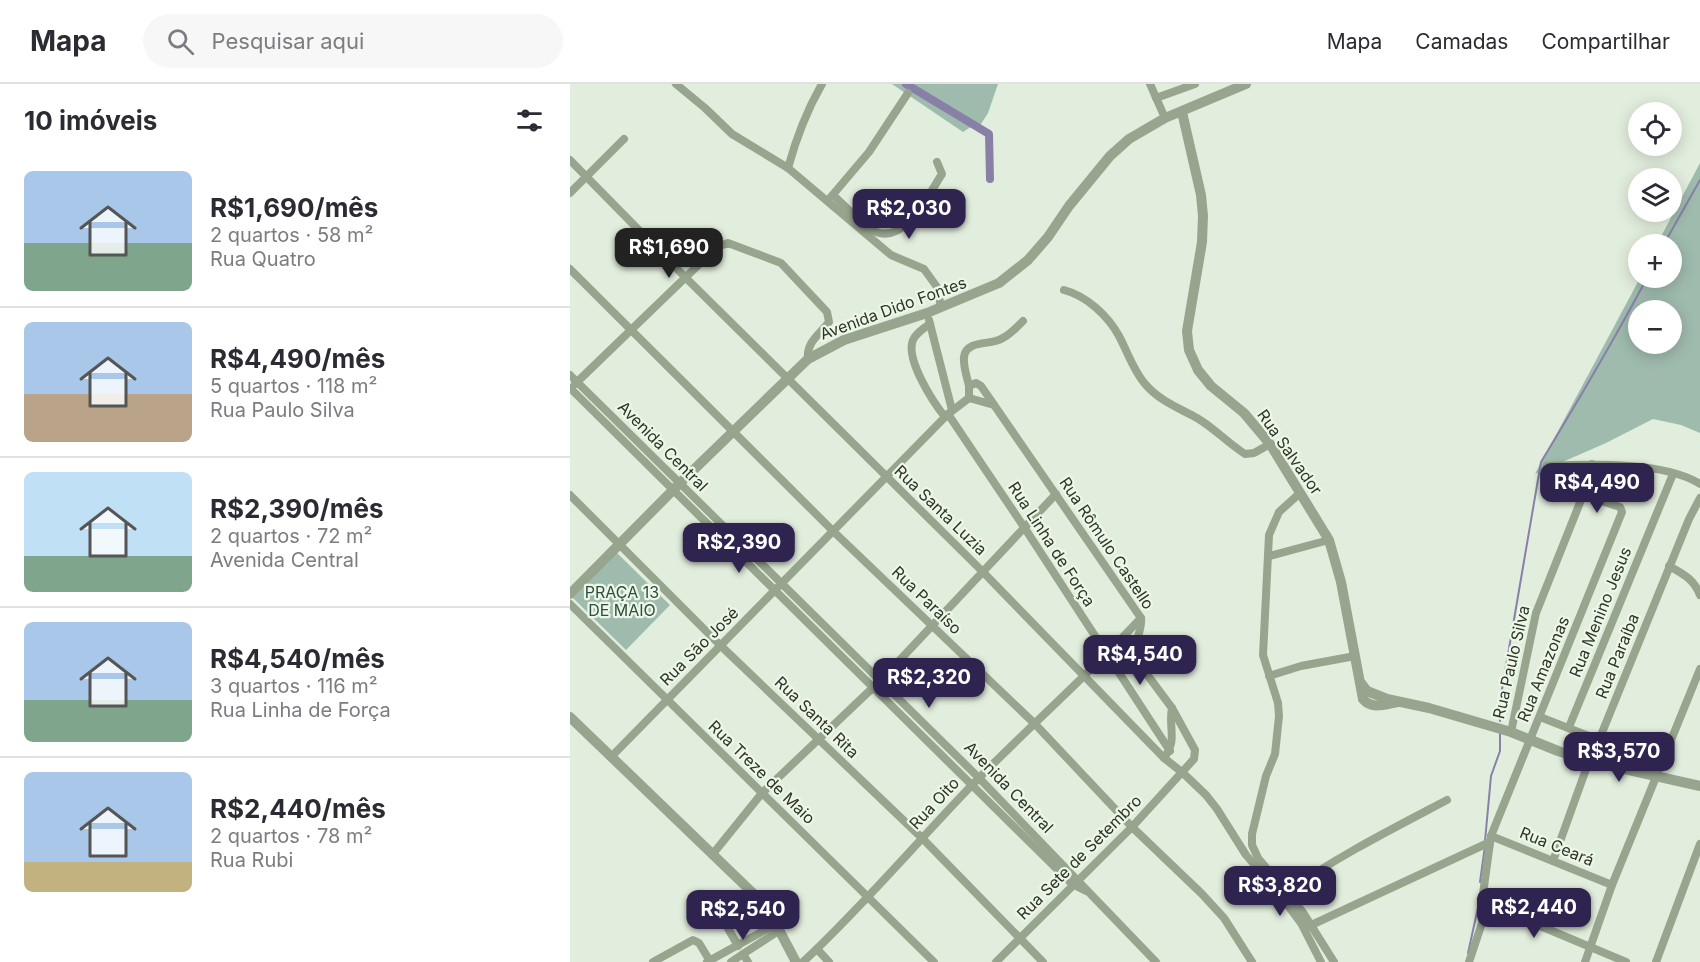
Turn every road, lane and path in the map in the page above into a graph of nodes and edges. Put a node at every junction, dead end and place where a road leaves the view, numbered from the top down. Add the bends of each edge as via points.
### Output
1 (676, 84) edge
2 (822, 84) edge
3 (1150, 84) edge
4 (1195, 84) edge
5 (1246, 84) edge
6 (908, 93) dead end
7 (1156, 98) junction
8 (1182, 112) junction
9 (1165, 118) junction
10 (624, 139) dead end
11 (570, 160) edge
12 (937, 162) dead end
13 (788, 168) junction
14 (587, 176) junction
15 (570, 193) edge
16 (830, 198) junction
17 (570, 269) edge
18 (685, 277) junction
19 (1064, 290) dead end
20 (941, 307) junction
21 (928, 318) junction
22 (1023, 321) dead end
23 (630, 330) junction
24 (808, 358) junction
25 (787, 378) junction
26 (571, 384) edge
27 (969, 386) junction
28 (969, 398) junction
29 (995, 405) junction
30 (948, 414) junction
31 (735, 431) junction
32 (1270, 444) junction
33 (1592, 464) junction
34 (1547, 466) dead end
35 (1673, 474) junction
36 (886, 477) junction
37 (1700, 484) edge
38 (677, 487) junction
39 (1300, 493) junction
40 (1056, 494) junction
41 (570, 495) edge
42 (1583, 495) junction
43 (1700, 498) edge
44 (1024, 527) junction
45 (833, 531) junction
46 (1329, 540) junction
47 (618, 545) junction
48 (1269, 556) junction
49 (1669, 566) junction
50 (982, 571) junction
51 (778, 588) junction
52 (570, 594) edge
53 (1700, 596) edge
54 (570, 604) edge
55 (1141, 618) junction
56 (932, 624) junction
57 (721, 646) junction
58 (1107, 654) junction
59 (1355, 656) junction
60 (1700, 669) edge
61 (1084, 675) junction
62 (1269, 676) junction
63 (881, 680) junction
64 (874, 687) junction
65 (667, 700) junction
66 (1172, 708) junction
67 (570, 717) edge
68 (1539, 717) junction
69 (1035, 724) junction
70 (1569, 727) junction
71 (1511, 732) junction
72 (1599, 740) junction
73 (820, 741) junction
74 (1530, 741) junction
75 (1167, 755) junction
76 (611, 758) junction
77 (1589, 760) junction
78 (1183, 773) junction
79 (1657, 777) junction
80 (979, 778) junction
81 (972, 785) junction
82 (1700, 786) edge
83 (762, 793) junction
84 (1447, 800) dead end
85 (1132, 827) junction
86 (922, 838) junction
87 (1488, 841) junction
88 (1700, 844) edge
89 (712, 855) junction
90 (1553, 861) junction
91 (1075, 881) junction
92 (1612, 885) junction
93 (1283, 892) junction
94 (869, 897) junction
95 (1487, 908) junction
96 (722, 918) dead end
97 (1308, 926) junction
98 (778, 927) junction
99 (1020, 938) junction
100 (1590, 947) junction
101 (817, 950) junction
102 (743, 954) edge
103 (709, 961) edge
104 (653, 962) edge
105 (730, 962) edge
106 (796, 962) edge
107 (803, 962) edge
108 (829, 962) edge
109 (934, 962) edge
110 (996, 962) edge
111 (1043, 962) edge
112 (1156, 962) edge
113 (1252, 962) edge
114 (1321, 962) edge
115 (1334, 962) edge
116 (1469, 962) edge
117 (1585, 962) edge
118 (1626, 962) edge
119 (1656, 962) edge

1 - 13 street via 732,134
2 - 13 street via 794,144
3 - 7 street
4 - 7 street
5 - 8 street, Avenida Dido Fontes
6 - 16 street via 869,152
7 - 9 street
8 - 9 street, Avenida Dido Fontes
8 - 32 street, Rua Salvador via 1203,216 1187,331 1189,350 1204,378 1245,413
9 - 20 street, Avenida Dido Fontes via 1129,139 1110,156 1048,237 1012,274 985,291
10 - 14 street
11 - 14 street, Rua Santa Luzia
12 - 16 street via 942,174 910,223 901,230 874,232
13 - 16 street
14 - 15 street
14 - 18 street, Rua Santa Luzia
16 - 20 street via 891,255 929,272
17 - 23 street, Rua Paraíso
18 - 23 street
18 - 24 street via 717,247 728,243 781,263 829,315 829,322 808,348
18 - 25 street, Rua Santa Luzia
19 - 32 street via 1078,294 1106,318 1145,384 1162,399 1245,454
20 - 21 street, Avenida Dido Fontes
21 - 24 street, Avenida Dido Fontes via 844,340
21 - 30 street, Rua Linha de Força
21 - 30 street via 910,352 924,383
22 - 27 street via 1002,339 976,344 967,350 964,357
23 - 26 street
23 - 31 street, Rua Paraíso
24 - 25 street, Avenida Dido Fontes
25 - 31 street, Avenida Dido Fontes
25 - 36 street, Rua Santa Luzia
26 - 38 street, Avenida Central
27 - 28 street
27 - 29 street, Rua Rômulo Castello via 981,386
28 - 29 street
28 - 30 street, Rua São José
29 - 40 street, Rua Rômulo Castello
30 - 36 street, Rua São José
30 - 44 street, Rua Linha de Força
31 - 38 street, Avenida Dido Fontes
31 - 45 street, Rua Paraíso
32 - 39 street, Rua Salvador
33 - 34 street
33 - 35 street via 1643,467
33 - 42 street, Rua Paulo Silva
35 - 37 street
35 - 70 street, Rua Menino Jesus
36 - 45 street, Rua São José
36 - 50 street, Rua Santa Luzia
38 - 47 street, Avenida Dido Fontes
38 - 51 street, Avenida Central
39 - 46 street, Rua Salvador
39 - 48 street via 1273,522
40 - 44 street
40 - 55 street, Rua Rômulo Castello
41 - 47 street, Rua Santa Rita
42 - 68 street, Rua Amazonas via 1620,507 1622,512
42 - 71 street, Rua Paulo Silva via 1536,613
43 - 49 street, Rua Paraíba
44 - 50 street
44 - 58 street, Rua Linha de Força
45 - 51 street, Rua São José
45 - 56 street, Rua Paraíso
46 - 48 street
46 - 59 street, Rua Salvador
47 - 52 street, Avenida Dido Fontes
47 - 57 street, Rua Santa Rita
48 - 62 street via 1263,643
49 - 53 street via 1690,578
49 - 72 street, Rua Paraíba
50 - 56 street
50 - 61 street, Rua Santa Luzia
51 - 57 street, Rua São José
51 - 63 street, Avenida Central
51 - 64 street, Avenida Central
54 - 65 street, Rua Treze de Maio
55 - 58 street, Rua Oito
55 - 66 street, Rua Rômulo Castello via 1134,647 1136,657
56 - 63 street
56 - 69 street, Rua Paraíso
57 - 65 street, Rua São José
57 - 73 street, Rua Santa Rita
58 - 61 street, Rua Oito
58 - 75 street, Rua Linha de Força
59 - 62 street
59 - 71 street, Rua Salvador via 1366,703 1374,706 1398,702 1430,708
60 - 79 street
61 - 69 street, Rua Oito
61 - 75 street, Rua Santa Luzia
62 - 93 street via 1278,703 1277,737 1252,845
63 - 64 street
63 - 80 street, Avenida Central
64 - 73 street
64 - 81 street, Avenida Central
65 - 76 street, Rua São José
65 - 83 street, Rua Treze de Maio
66 - 75 street via 1173,743
66 - 78 street, Rua Rômulo Castello via 1195,750 1195,757
67 - 76 street
68 - 70 street
68 - 74 street, Rua Amazonas
69 - 80 street, Rua Oito
69 - 85 street, Rua Paraíso
70 - 72 street
71 - 74 street, Rua Salvador
72 - 77 street, Rua Paraíba
73 - 83 street
73 - 86 street, Rua Santa Rita
74 - 77 street, Rua Salvador
74 - 87 street, Rua Amazonas
75 - 78 street, Rua Santa Luzia
76 - 89 street
77 - 79 street, Rua Salvador
77 - 90 street, Rua Paraíba
78 - 85 street, Rua Sete de Setembro
78 - 93 street, Rua Santa Luzia via 1206,795 1246,855
79 - 82 street, Rua Salvador
79 - 92 street
80 - 81 street, Rua Oito
80 - 91 street, Avenida Central
81 - 86 street, Rua Oito
81 - 91 street, Avenida Central
83 - 89 street
83 - 94 street, Rua Treze de Maio
84 - 93 street via 1364,843
85 - 91 street, Rua Sete de Setembro
85 - 113 street, Rua Paraíso via 1214,906
86 - 94 street, Rua Oito
86 - 99 street, Rua Santa Rita
87 - 90 street, Rua Ceará
87 - 95 street, Rua Amazonas via 1482,901
87 - 97 street
88 - 119 street
89 - 98 street via 759,899
90 - 92 street, Rua Ceará
91 - 99 street, Rua Sete de Setembro
91 - 112 street, Avenida Central
92 - 100 street
93 - 97 street
94 - 101 street, Rua Oito
94 - 109 street, Rua Treze de Maio
95 - 100 street
95 - 116 street, Rua Amazonas
96 - 102 street
97 - 114 street
97 - 115 street
98 - 102 street
98 - 106 street
99 - 110 street, Rua Sete de Setembro
99 - 111 street, Rua Santa Rita
100 - 117 street
100 - 118 street
101 - 107 street, Rua Oito
101 - 108 street
102 - 103 street
102 - 105 street
103 - 104 street via 693,940

